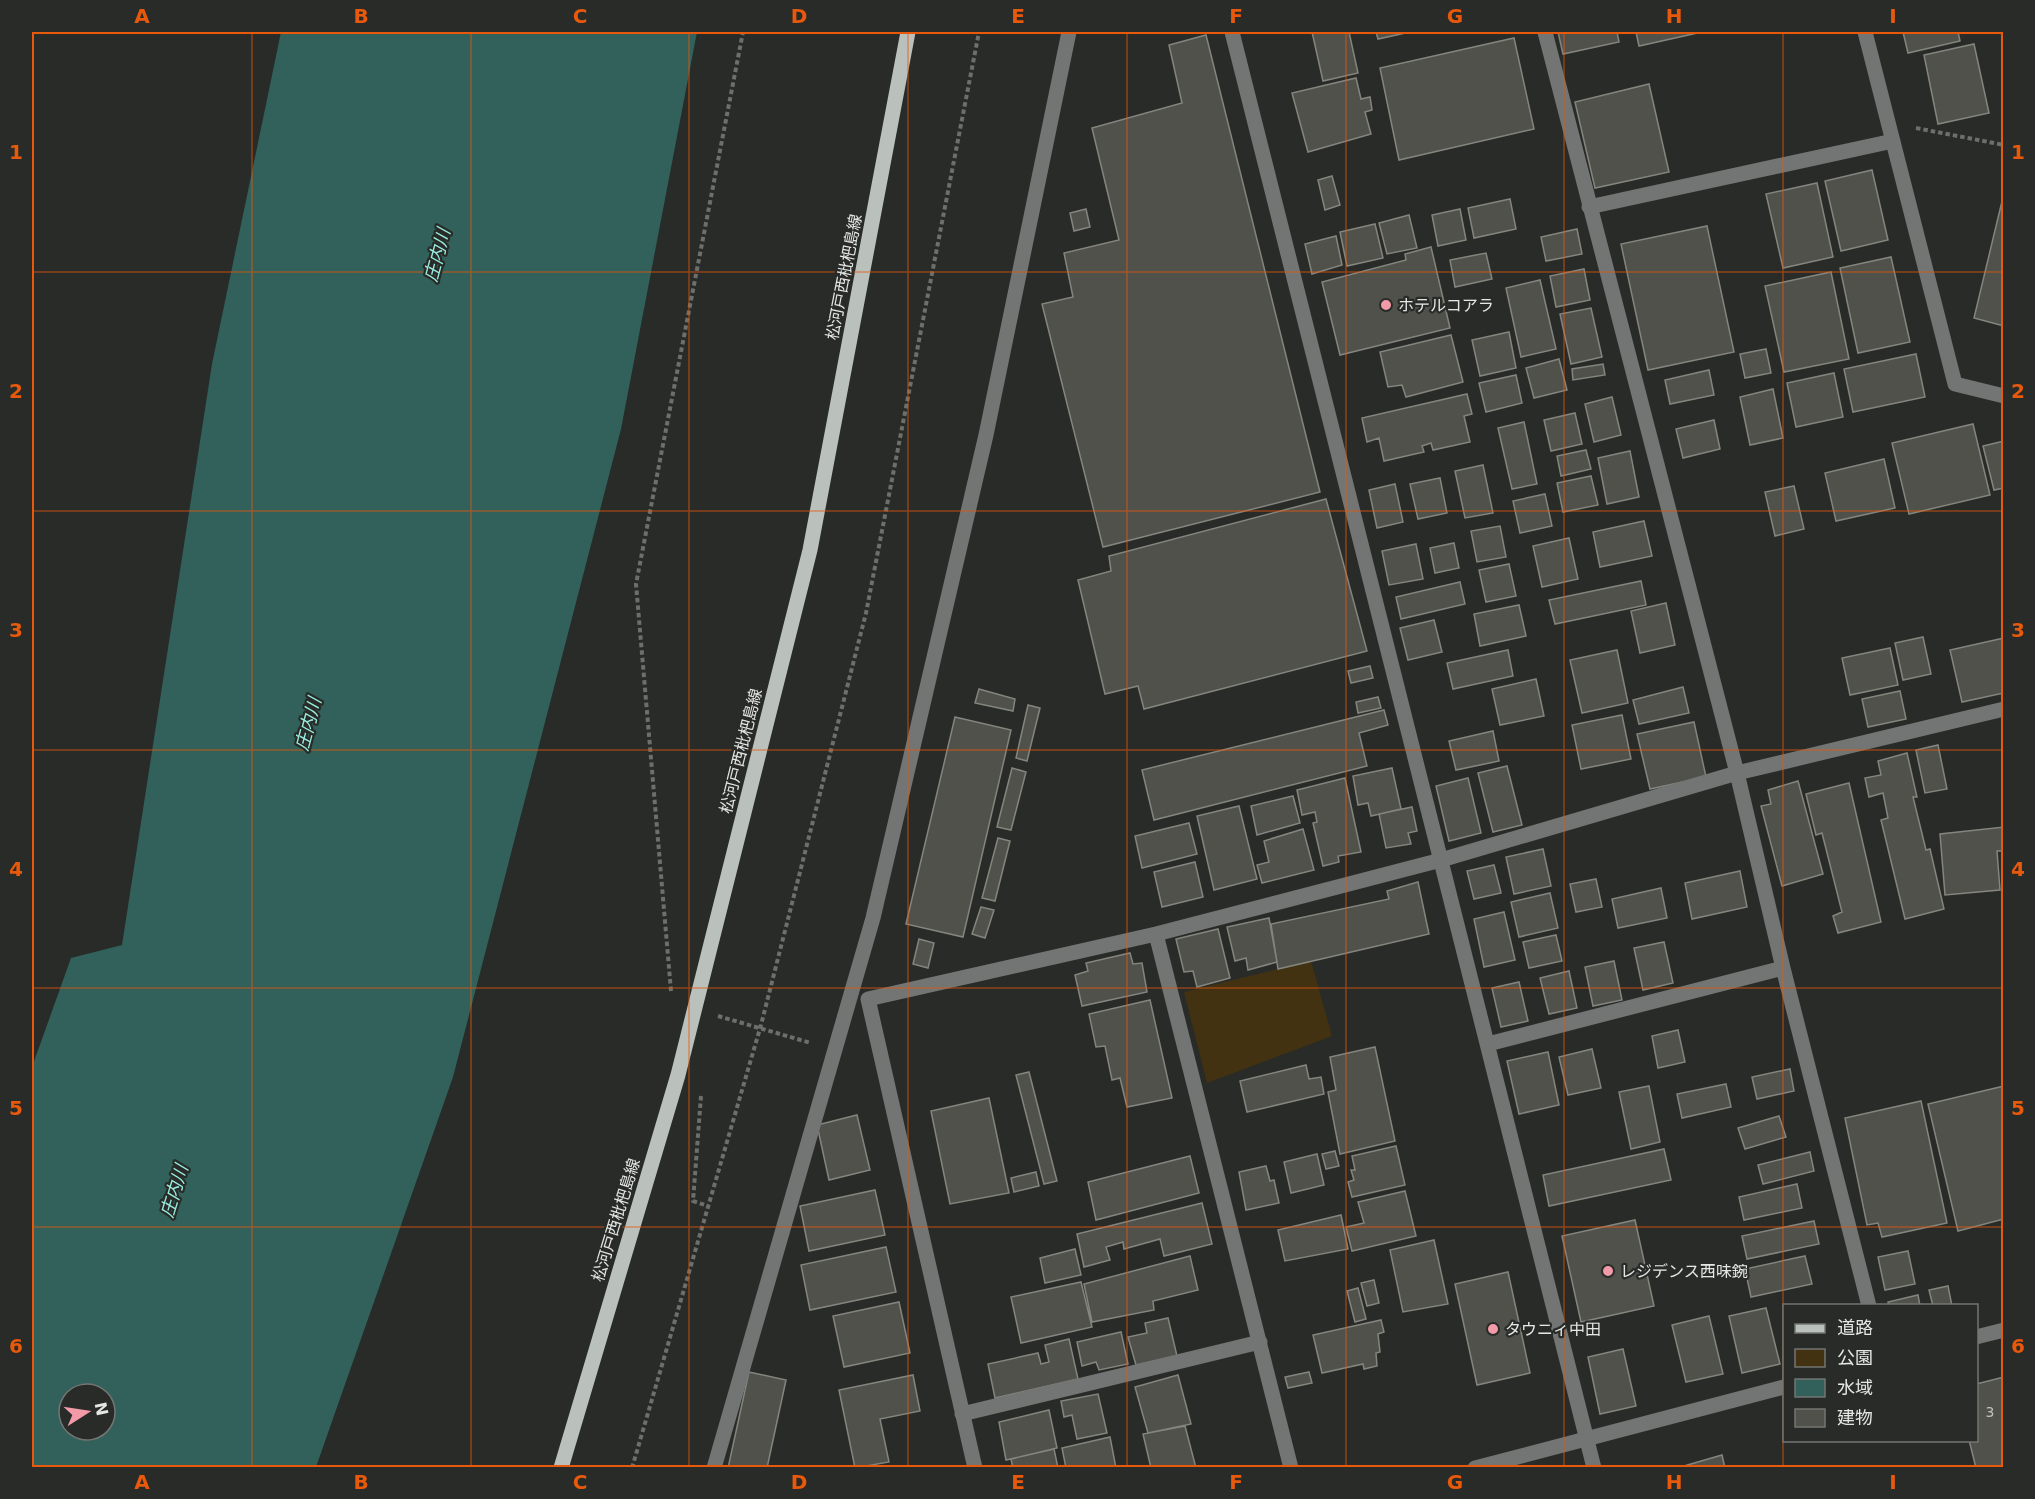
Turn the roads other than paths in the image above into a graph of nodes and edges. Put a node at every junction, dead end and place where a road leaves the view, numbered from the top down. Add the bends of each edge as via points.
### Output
1 (908, 32) edge
2 (1069, 32) edge
3 (1232, 32) edge
4 (1545, 32) edge
5 (1865, 32) edge
6 (1893, 141) junction
7 (1589, 207) junction
8 (2004, 396) edge
9 (2004, 709) edge
10 (1737, 773) junction
11 (1441, 860) junction
12 (1156, 934) junction
13 (1783, 968) junction
14 (868, 999) junction
15 (848, 1004) junction
16 (1488, 1044) junction
17 (1869, 1304) edge
18 (2004, 1330) edge
19 (1978, 1337) edge
20 (1260, 1342) junction
21 (1783, 1388) edge
22 (962, 1414) junction
23 (1587, 1439) junction
24 (561, 1467) edge
25 (714, 1467) edge
26 (975, 1467) edge
27 (1290, 1467) edge
28 (1475, 1467) edge
29 (1594, 1467) edge

1 - 24 main road, 松河戸西枇杷島線 via 810,550 678,1075
2 - 15 street via 981,458 873,918
3 - 11 street
4 - 7 street
5 - 6 street
6 - 7 street
6 - 8 street via 1955,384
7 - 10 street
9 - 10 street
10 - 11 street
10 - 13 street
11 - 12 street
11 - 16 street
12 - 14 street
12 - 20 street
13 - 16 street
13 - 17 street
14 - 15 street
14 - 22 street
15 - 25 street
16 - 23 street
18 - 19 street
20 - 22 street
20 - 27 street
21 - 23 street
22 - 26 street
23 - 28 street
23 - 29 street

